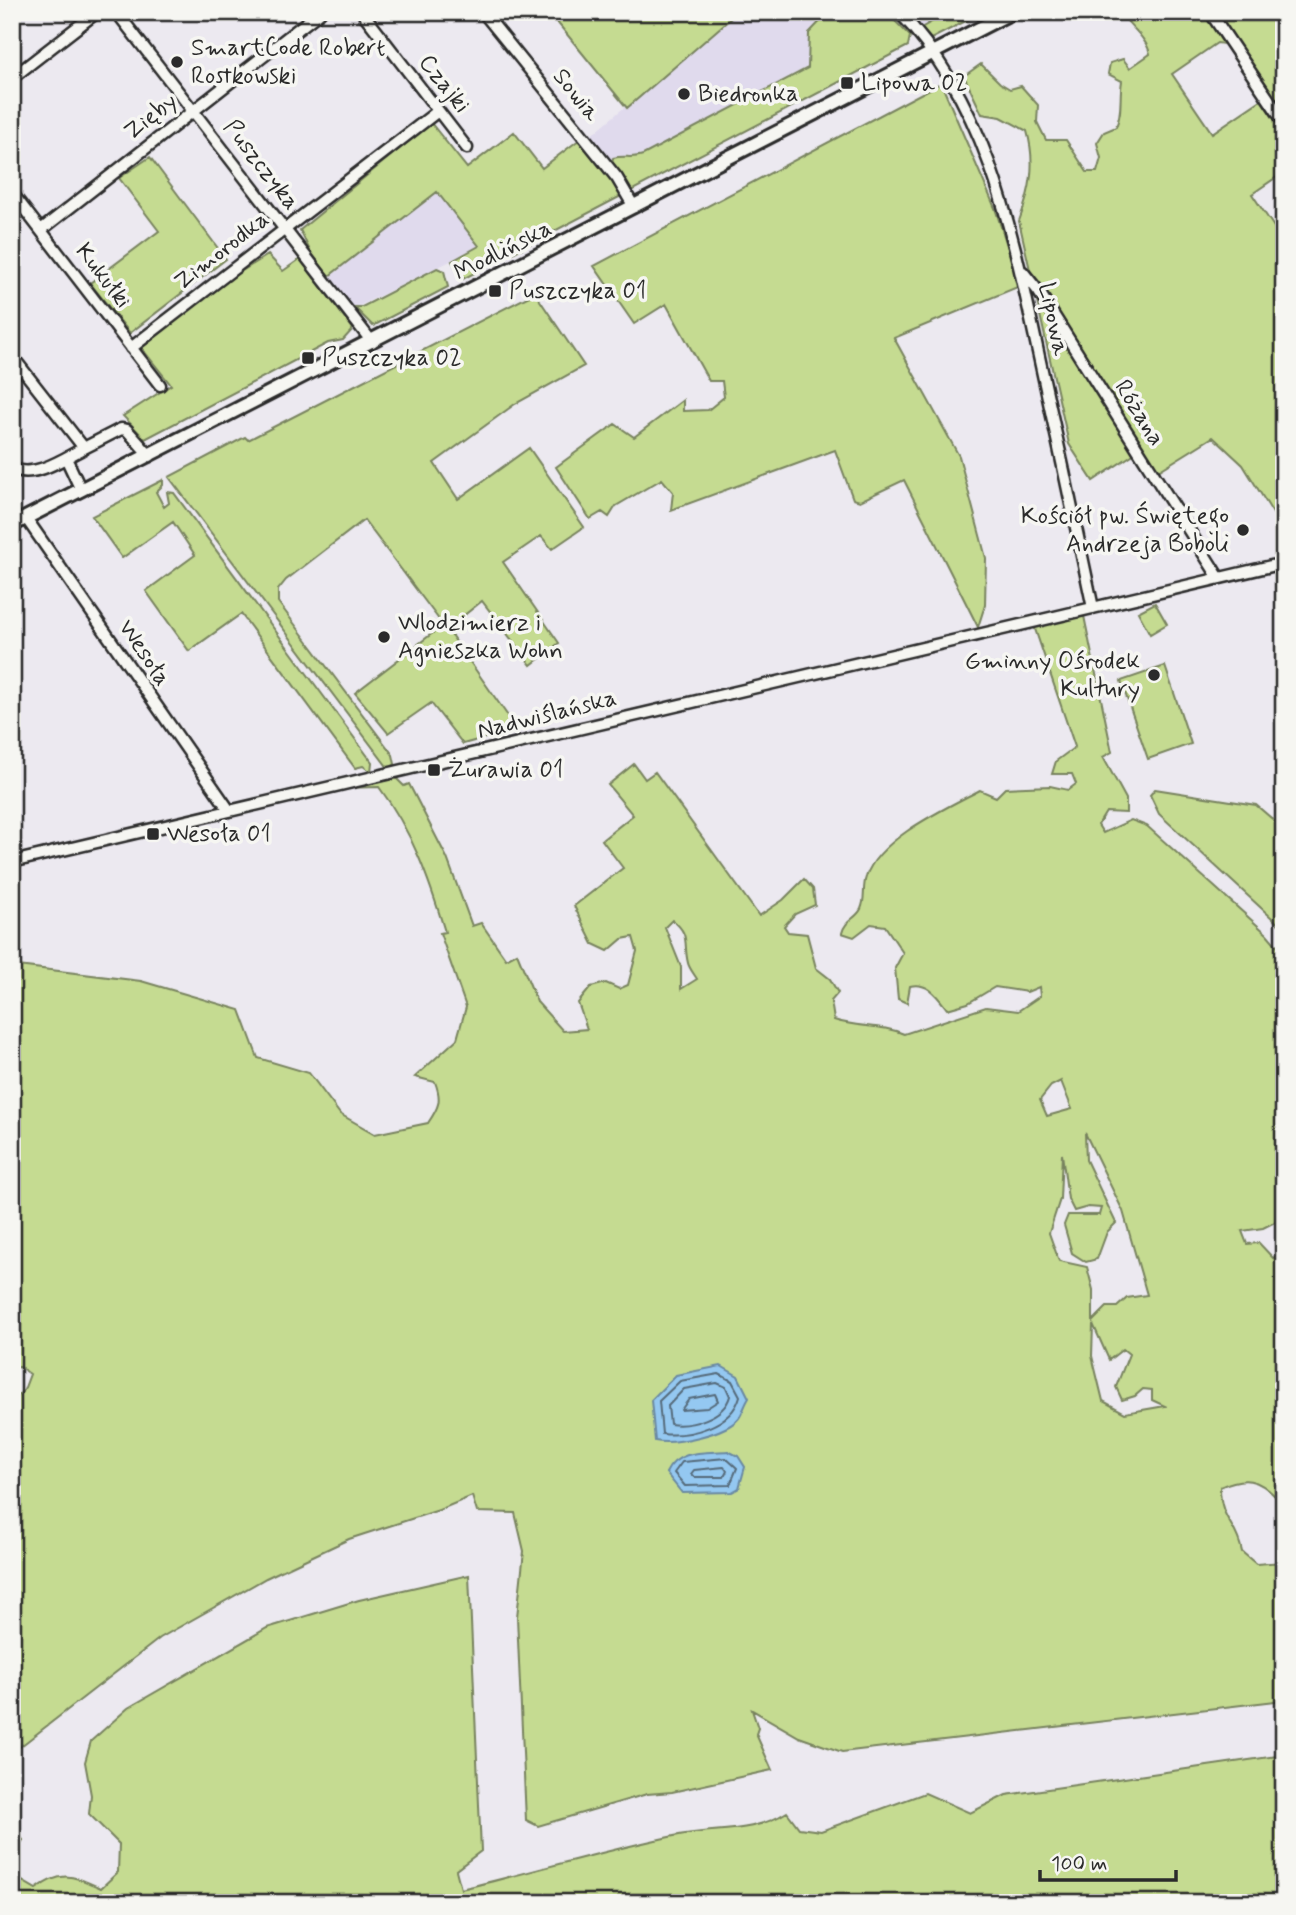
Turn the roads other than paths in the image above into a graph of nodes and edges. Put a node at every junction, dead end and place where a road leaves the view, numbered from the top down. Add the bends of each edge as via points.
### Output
1 (98, 12) edge
2 (320, 12) edge
3 (362, 12) edge
4 (483, 12) edge
5 (899, 12) edge
6 (1012, 12) edge
7 (1210, 12) edge
8 (118, 13) edge
9 (934, 53) junction
10 (12, 78) edge
11 (438, 111) junction
12 (192, 112) junction
13 (1284, 122) edge
14 (467, 148) dead end
15 (12, 193) edge
16 (634, 207) junction
17 (285, 229) junction
18 (41, 230) junction
19 (1021, 271) junction
20 (372, 342) junction
21 (131, 348) junction
22 (12, 356) edge
23 (160, 385) dead end
24 (84, 448) junction
25 (150, 456) junction
26 (66, 457) junction
27 (12, 468) edge
28 (81, 490) junction
29 (26, 518) junction
30 (12, 525) edge
31 (1284, 563) edge
32 (1219, 578) junction
33 (1093, 608) junction
34 (229, 810) junction
35 (12, 862) edge

1 - 8 street via 110,17
1 - 10 street
2 - 12 street, Zięby
3 - 11 street, Czajki
4 - 16 street, Sowia via 617,178
5 - 9 street, Lipowa
6 - 9 main road, Modlińska
7 - 13 street
8 - 12 street, Puszczyka
9 - 16 main road, Modlińska
9 - 19 street, Lipowa via 988,156
11 - 14 street, Czajki
11 - 17 street, Zimorodka
12 - 17 street, Puszczyka
12 - 18 street, Zięby
15 - 18 street, Kukułki
16 - 20 main road, Modlińska
17 - 20 street, Puszczyka
17 - 21 street, Zimorodka
18 - 21 street, Kukułki
19 - 32 street, Różana via 1039,292
19 - 33 street, Lipowa
20 - 25 main road, Modlińska
21 - 23 street, Kukułki
22 - 24 street
24 - 25 street via 121,429
24 - 26 street
25 - 28 main road, Modlińska
26 - 27 street via 33,471
26 - 28 street
28 - 29 main road, Modlińska
29 - 30 main road, Modlińska
29 - 34 street, Wesoła
31 - 32 street, Nadwiślańska
32 - 33 street, Nadwiślańska
33 - 34 street, Nadwiślańska
34 - 35 street, Nadwiślańska

